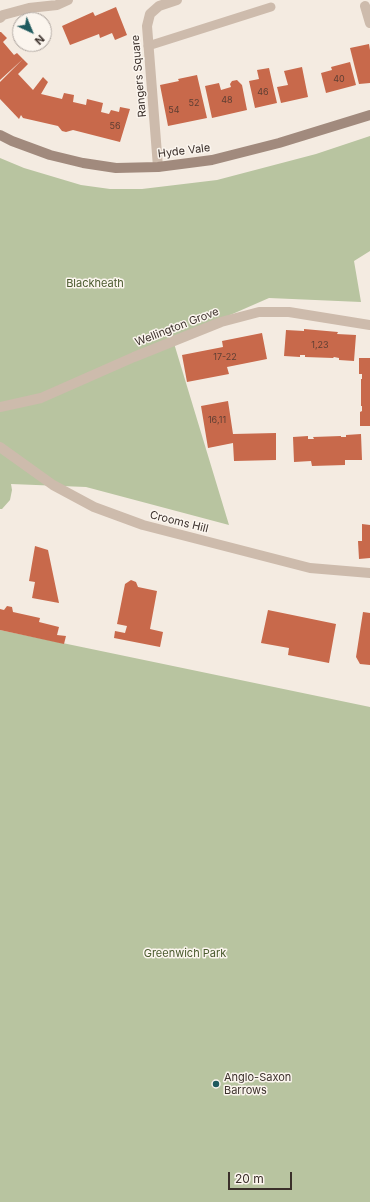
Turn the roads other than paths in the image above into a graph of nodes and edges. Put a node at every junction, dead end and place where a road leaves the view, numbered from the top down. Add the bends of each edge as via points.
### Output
1 (68, 0) edge
2 (177, 0) edge
3 (365, 6) dead end
4 (271, 7) dead end
5 (0, 18) edge
6 (370, 23) edge
7 (148, 46) junction
8 (370, 115) edge
9 (0, 135) edge
10 (158, 166) junction
11 (370, 325) edge
12 (0, 407) edge
13 (0, 447) edge
14 (370, 573) edge

1 - 5 street via 57,5 29,8
2 - 7 street, Rangers Square via 159,6 150,14 147,26
3 - 6 street
4 - 7 lane
7 - 10 street, Rangers Square
8 - 10 main road, Hyde Vale via 279,143 212,160
9 - 10 main road, Hyde Vale via 50,155 83,163 116,168
11 - 12 street, Wellington Grove via 289,312 259,312 221,322 41,398
13 - 14 street, Crooms Hill via 53,485 94,507 143,525 310,568

